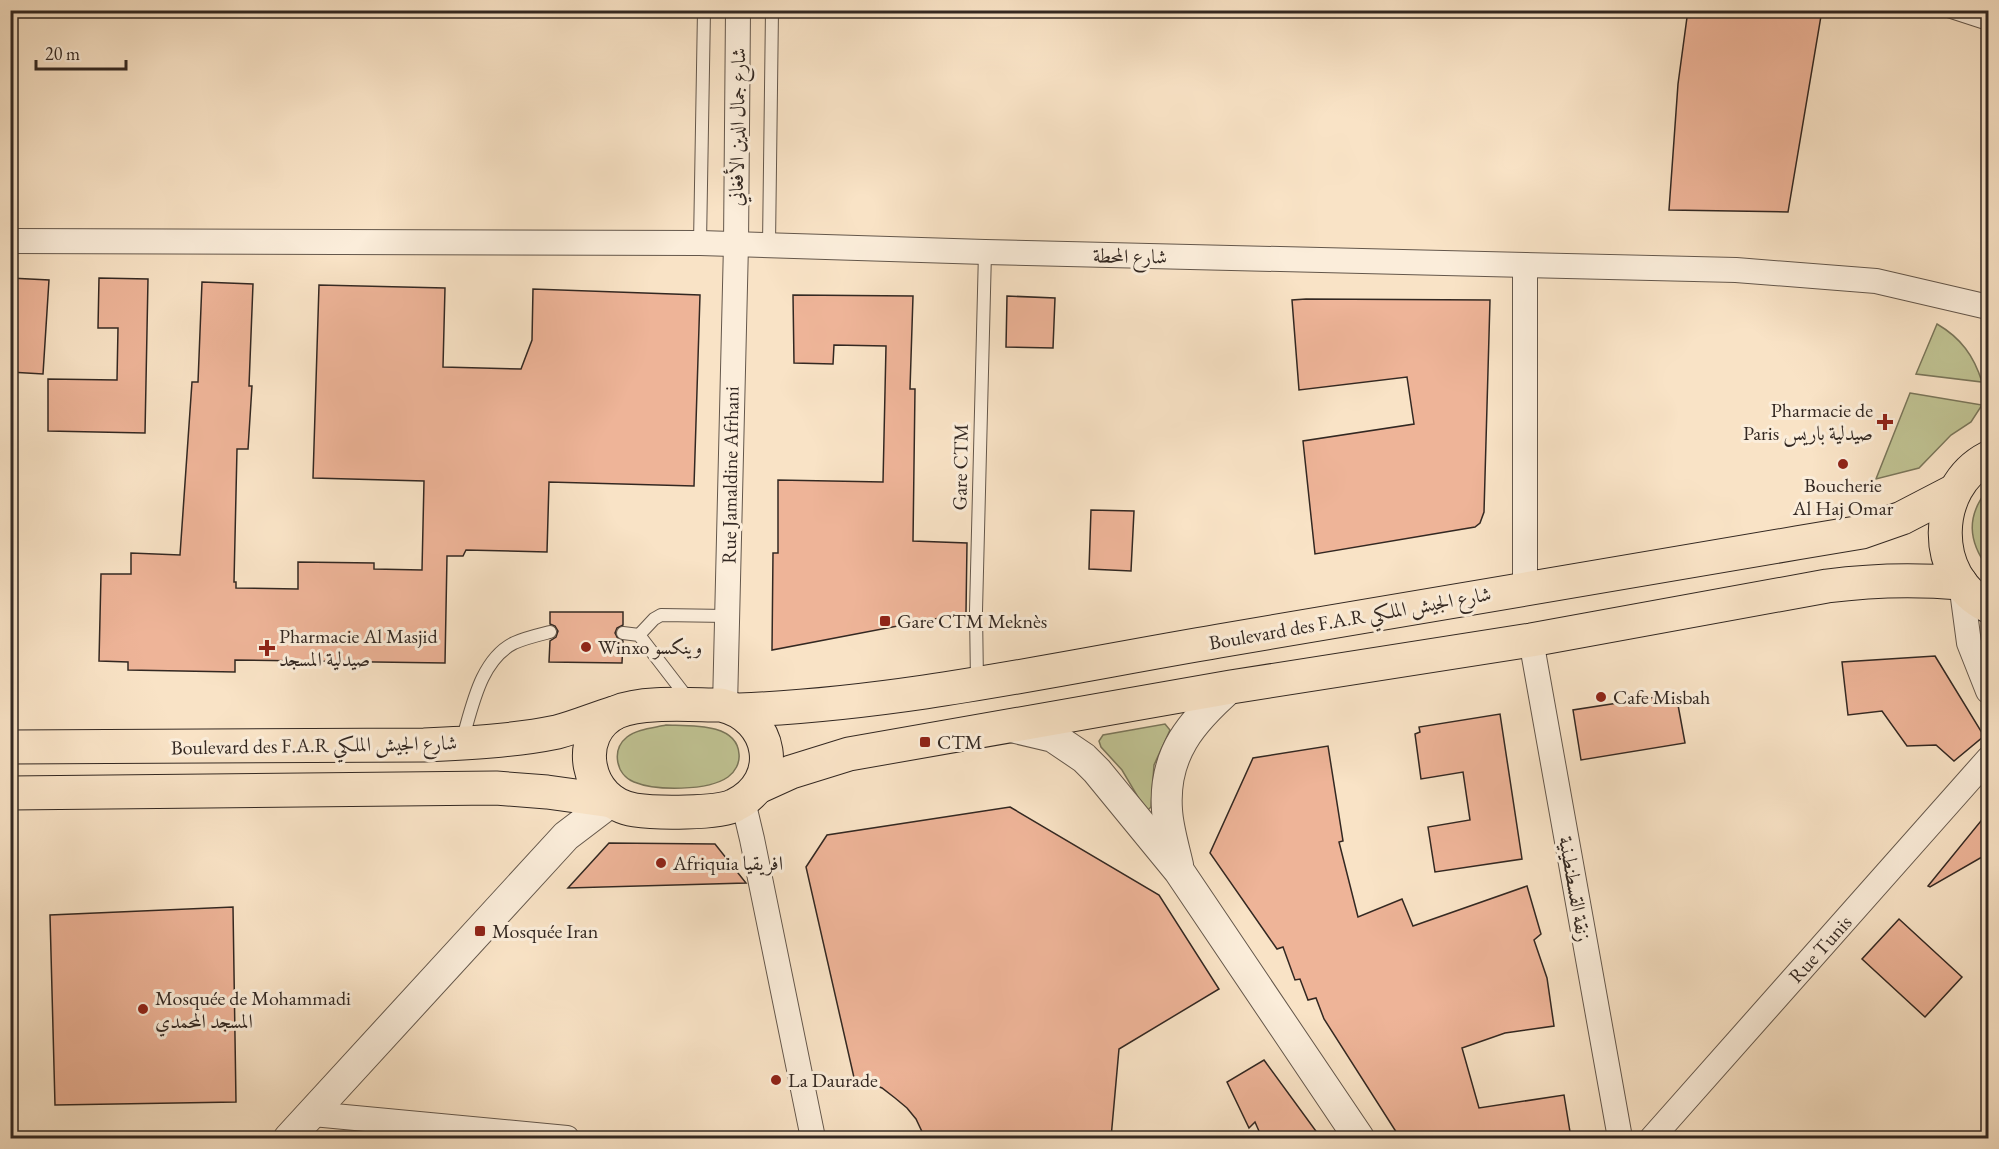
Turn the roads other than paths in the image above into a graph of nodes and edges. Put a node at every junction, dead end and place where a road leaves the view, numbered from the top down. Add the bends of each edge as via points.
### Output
1 (704, 10) edge
2 (738, 10) edge
3 (771, 10) edge
4 (1945, 10) edge
5 (1989, 24) edge
6 (10, 241) edge
7 (700, 243) junction
8 (735, 244) junction
9 (769, 244) junction
10 (985, 252) junction
11 (1525, 266) junction
12 (1989, 307) edge
13 (1986, 455) edge
14 (1954, 491) junction
15 (1961, 583) junction
16 (1525, 587) junction
17 (1989, 606) edge
18 (727, 616) junction
19 (550, 632) dead end
20 (623, 633) dead end
21 (639, 635) junction
22 (1531, 640) junction
23 (977, 683) junction
24 (1231, 687) junction
25 (1989, 691) edge
26 (719, 707) junction
27 (614, 713) junction
28 (1011, 727) junction
29 (461, 744) junction
30 (10, 747) edge
31 (1989, 759) edge
32 (10, 793) edge
33 (751, 794) junction
34 (612, 801) junction
35 (1179, 871) junction
36 (313, 1114) junction
37 (289, 1138) edge
38 (567, 1138) edge
39 (813, 1138) edge
40 (1359, 1138) edge
41 (1620, 1138) edge
42 (1652, 1138) edge

1 - 7 lane
2 - 8 street, شارع جمال الدين الأفغاني
3 - 9 lane
4 - 5 lane
6 - 7 street, شارع المحطة
7 - 8 street, شارع المحطة
8 - 9 street, شارع المحطة
8 - 18 street, Rue Jamaldine Afrhani
9 - 10 street, شارع المحطة
10 - 11 street, شارع المحطة
10 - 23 lane, Gare CTM
11 - 12 street, شارع المحطة via 1736,270 1876,281
11 - 16 street
13 - 14 main road, Boulevard des F.A.R شارع الجيش الملكي
14 - 15 main road, Boulevard des F.A.R شارع الجيش الملكي via 1944,532 1948,559
14 - 16 main road, Boulevard des F.A.R شارع الجيش الملكي via 1902,518 1862,531
15 - 17 main road, Boulevard des F.A.R شارع الجيش الملكي
15 - 22 main road via 1917,579 1864,581
15 - 25 street via 1969,643
16 - 23 main road, Boulevard des F.A.R شارع الجيش الملكي
18 - 21 lane via 661,615
18 - 26 street, Rue Jamaldine Afrhani
19 - 29 lane via 513,643 489,664
20 - 21 lane
21 - 26 lane
22 - 24 main road
22 - 41 street, زنقة القسطنطينية
23 - 26 main road, Boulevard des F.A.R شارع الجيش الملكي via 844,704
24 - 28 main road
24 - 35 street via 1189,728 1170,770 1167,812
26 - 27 main road, Boulevard des F.A.R شارع الجيش الملكي via 631,707
26 - 33 main road via 753,722 763,737 765,771
27 - 29 main road, Boulevard des F.A.R شارع الجيش الملكي via 559,731 507,741
27 - 34 main road via 592,741 589,758 599,790
28 - 33 main road via 849,754 791,772
28 - 35 street via 1053,737 1084,758
29 - 30 main road, Boulevard des F.A.R شارع الجيش الملكي
31 - 42 street, Rue Tunis
32 - 34 main road via 496,788
33 - 34 main road via 732,807 716,810 643,811 626,809
33 - 39 street via 752,839
34 - 36 street via 566,836
35 - 40 street
36 - 37 street
36 - 38 street

